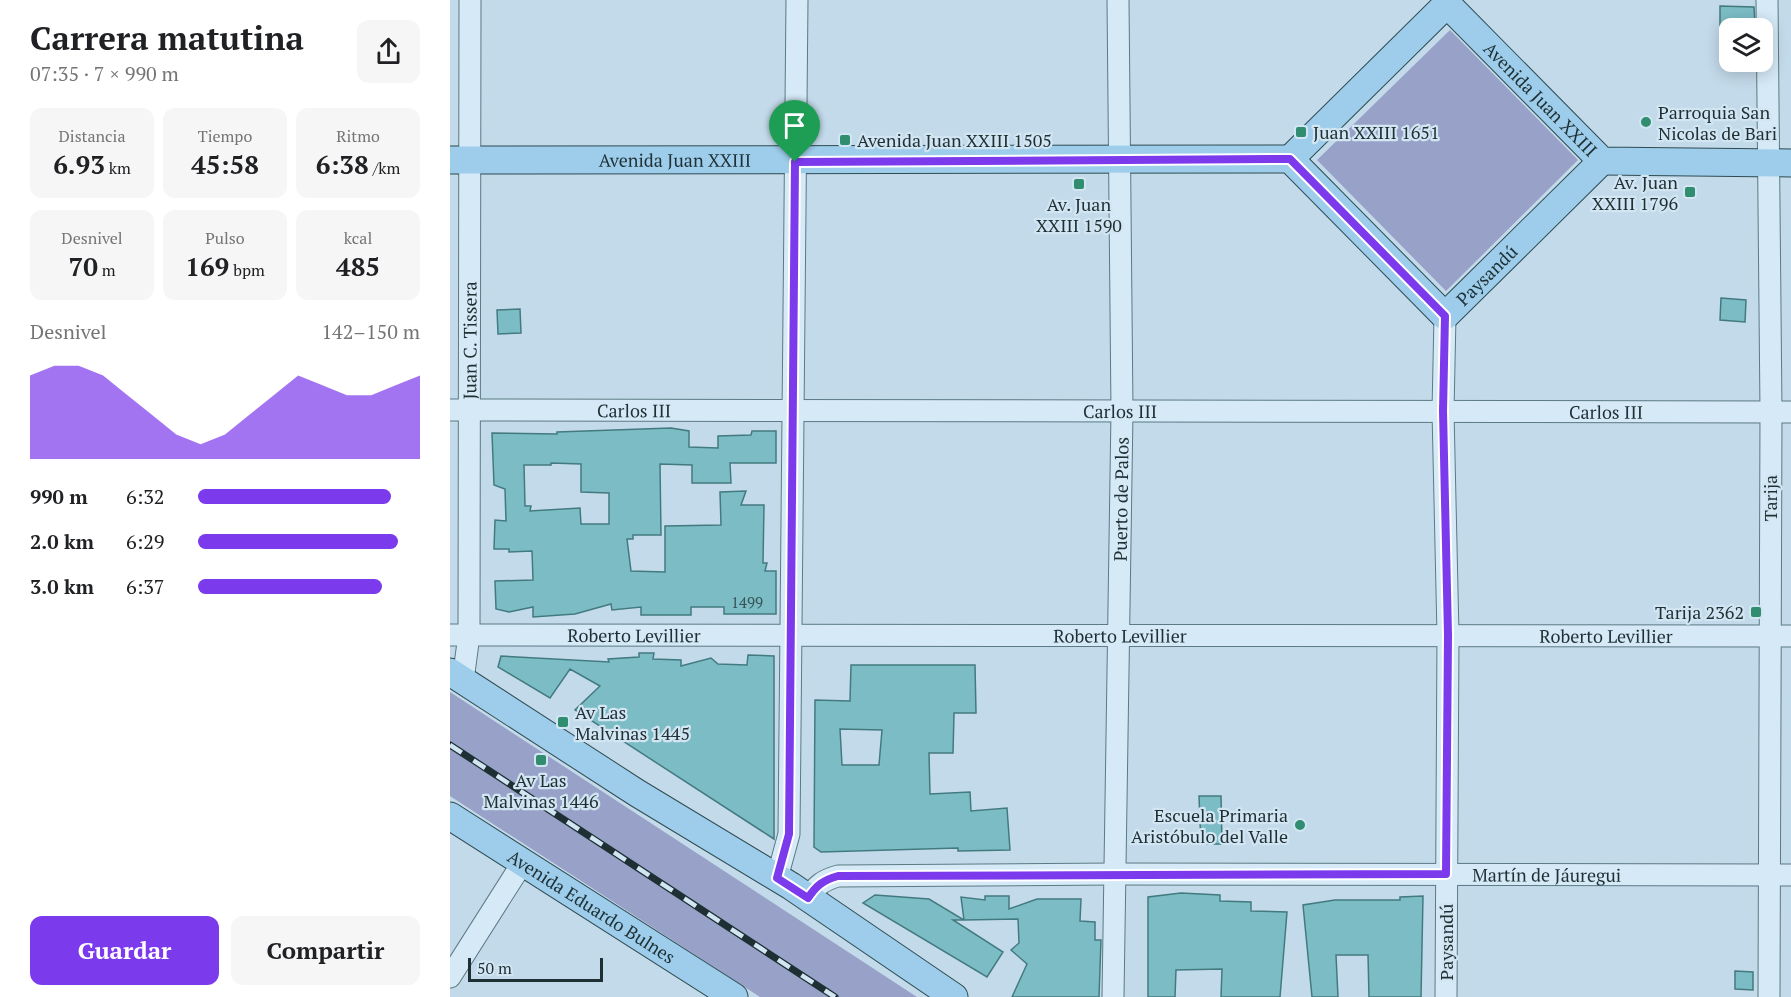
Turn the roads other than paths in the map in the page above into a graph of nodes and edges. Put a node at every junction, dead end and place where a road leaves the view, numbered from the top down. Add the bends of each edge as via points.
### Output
1 (470, 0) edge
2 (797, 0) edge
3 (1118, 0) edge
4 (1767, 0) edge
5 (1447, 2) edge
6 (1290, 159) junction
7 (460, 160) edge
8 (1121, 160) junction
9 (1602, 161) junction
10 (795, 162) junction
11 (1780, 163) edge
12 (1445, 316) junction
13 (460, 410) edge
14 (792, 410) junction
15 (1443, 411) junction
16 (1122, 412) junction
17 (1781, 412) edge
18 (460, 635) edge
19 (1118, 635) junction
20 (1448, 635) junction
21 (1770, 636) junction
22 (1791, 636) edge
23 (789, 637) junction
24 (456, 676) edge
25 (450, 816) edge
26 (522, 862) junction
27 (1114, 874) junction
28 (1446, 874) junction
29 (1780, 875) edge
30 (777, 878) junction
31 (808, 898) junction
32 (450, 977) edge
33 (734, 997) edge
34 (954, 997) edge
35 (1113, 997) edge
36 (1446, 997) edge
37 (1768, 997) edge

1 - 7 street, Juan C. Tissera
2 - 10 street
3 - 8 street, Puerto de Palos
4 - 11 street, Tarija
5 - 6 main road
5 - 9 main road, Avenida Juan XXIII
6 - 8 main road, Avenida Juan XXIII
6 - 12 main road
7 - 10 main road, Avenida Juan XXIII
7 - 13 street, Juan C. Tissera
8 - 10 main road, Avenida Juan XXIII
8 - 16 street, Puerto de Palos
9 - 11 main road, Avenida Juan XXIII
9 - 12 main road, Paysandú
10 - 14 street
11 - 17 street, Tarija
12 - 15 street, Paysandú
13 - 14 street, Carlos III
13 - 18 street, Juan C. Tissera
14 - 16 street, Carlos III
14 - 23 street
15 - 16 street, Carlos III
15 - 17 street, Carlos III
15 - 20 street, Paysandú
16 - 19 street, Puerto de Palos
17 - 21 street, Tarija
18 - 23 street, Roberto Levillier
18 - 24 street, Juan C. Tissera
19 - 20 street, Roberto Levillier
19 - 23 street, Roberto Levillier
19 - 27 street, Puerto de Palos
20 - 21 street, Roberto Levillier
20 - 28 street, Paysandú
21 - 22 street, Roberto Levillier
21 - 29 street, Tarija
23 - 30 street via 789,834
24 - 30 main road
25 - 26 main road, Avenida Eduardo Bulnes
26 - 32 street
26 - 33 main road, Avenida Eduardo Bulnes
27 - 28 street, Martín de Jáuregui
27 - 31 street, Martín de Jáuregui via 838,876 816,886
27 - 35 street, Puerto de Palos
28 - 29 street, Martín de Jáuregui
28 - 36 street, Paysandú
29 - 37 street, Tarija
30 - 31 main road
31 - 34 main road

